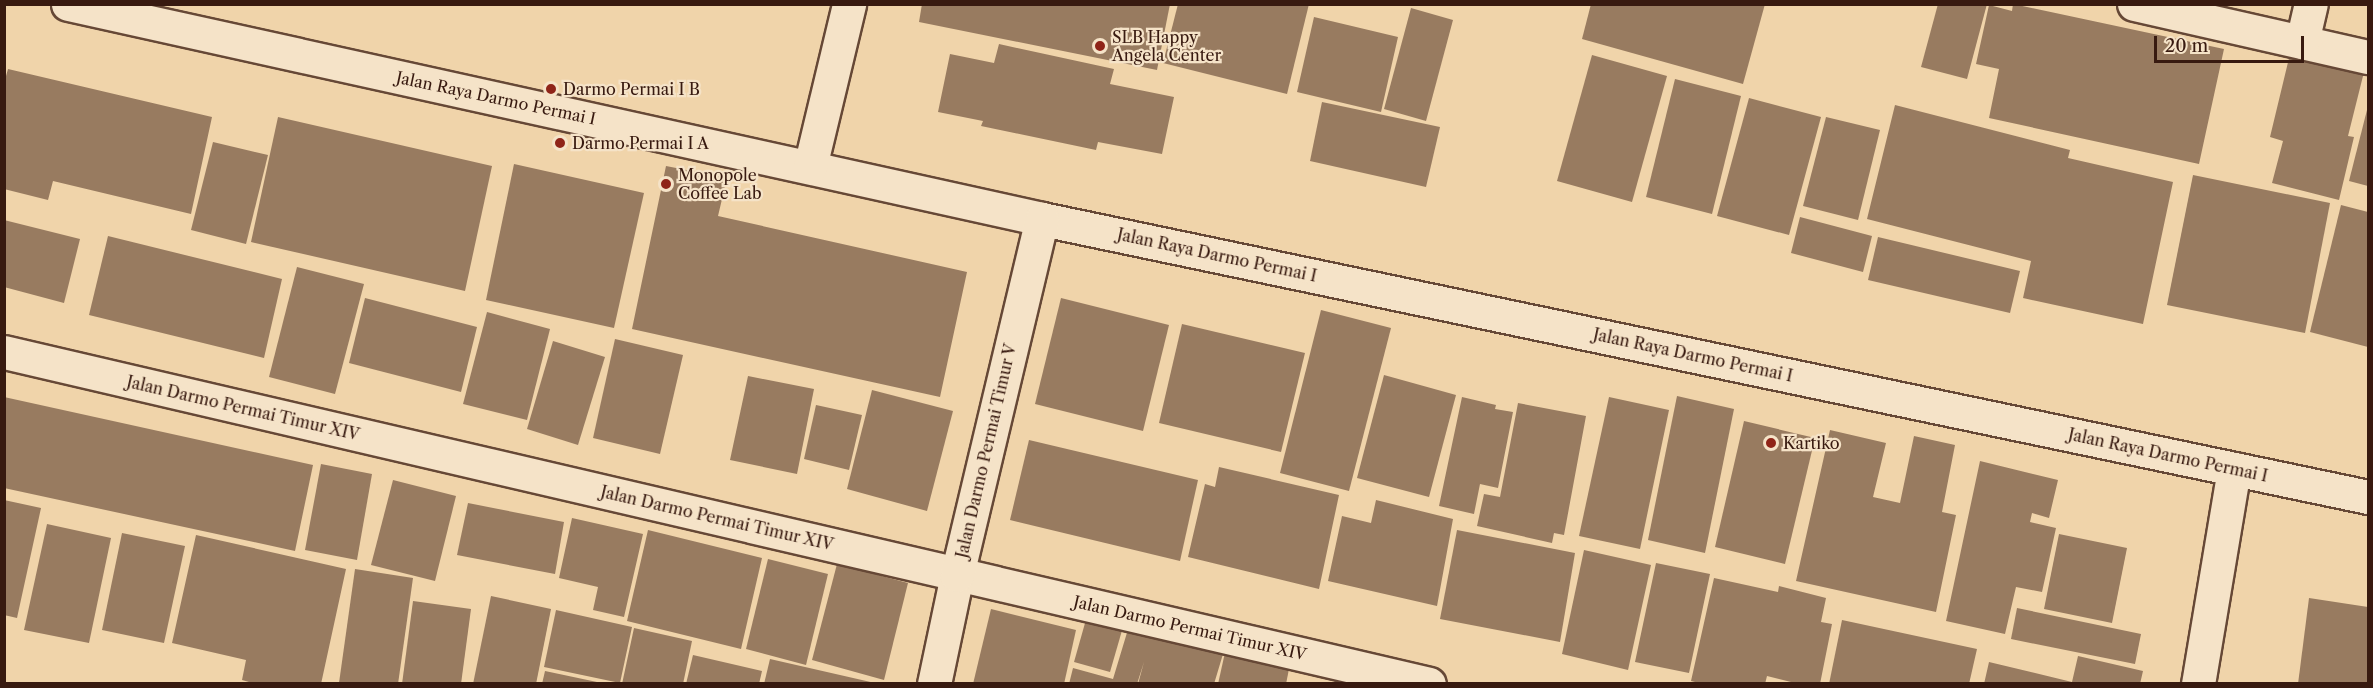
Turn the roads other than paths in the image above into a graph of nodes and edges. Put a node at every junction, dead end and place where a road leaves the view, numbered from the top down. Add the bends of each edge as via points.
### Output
1 (68, 4) edge
2 (849, 4) edge
3 (2134, 4) edge
4 (2311, 4) edge
5 (2302, 42) junction
6 (2368, 57) edge
7 (810, 167) junction
8 (1042, 219) junction
9 (4, 352) edge
10 (2234, 469) junction
11 (2368, 497) edge
12 (957, 575) junction
13 (933, 684) edge
14 (1429, 684) edge
15 (2198, 684) edge

1 - 7 street, Jalan Raya Darmo Permai I
2 - 7 street
3 - 5 street
4 - 5 street
5 - 6 street
7 - 8 street, Jalan Raya Darmo Permai I
8 - 10 street, Jalan Raya Darmo Permai I
8 - 12 street, Jalan Darmo Permai Timur V
9 - 12 street, Jalan Darmo Permai Timur XIV
10 - 11 street, Jalan Raya Darmo Permai I
10 - 15 street
12 - 13 street, Jalan Darmo Permai Timur V
12 - 14 street, Jalan Darmo Permai Timur XIV

